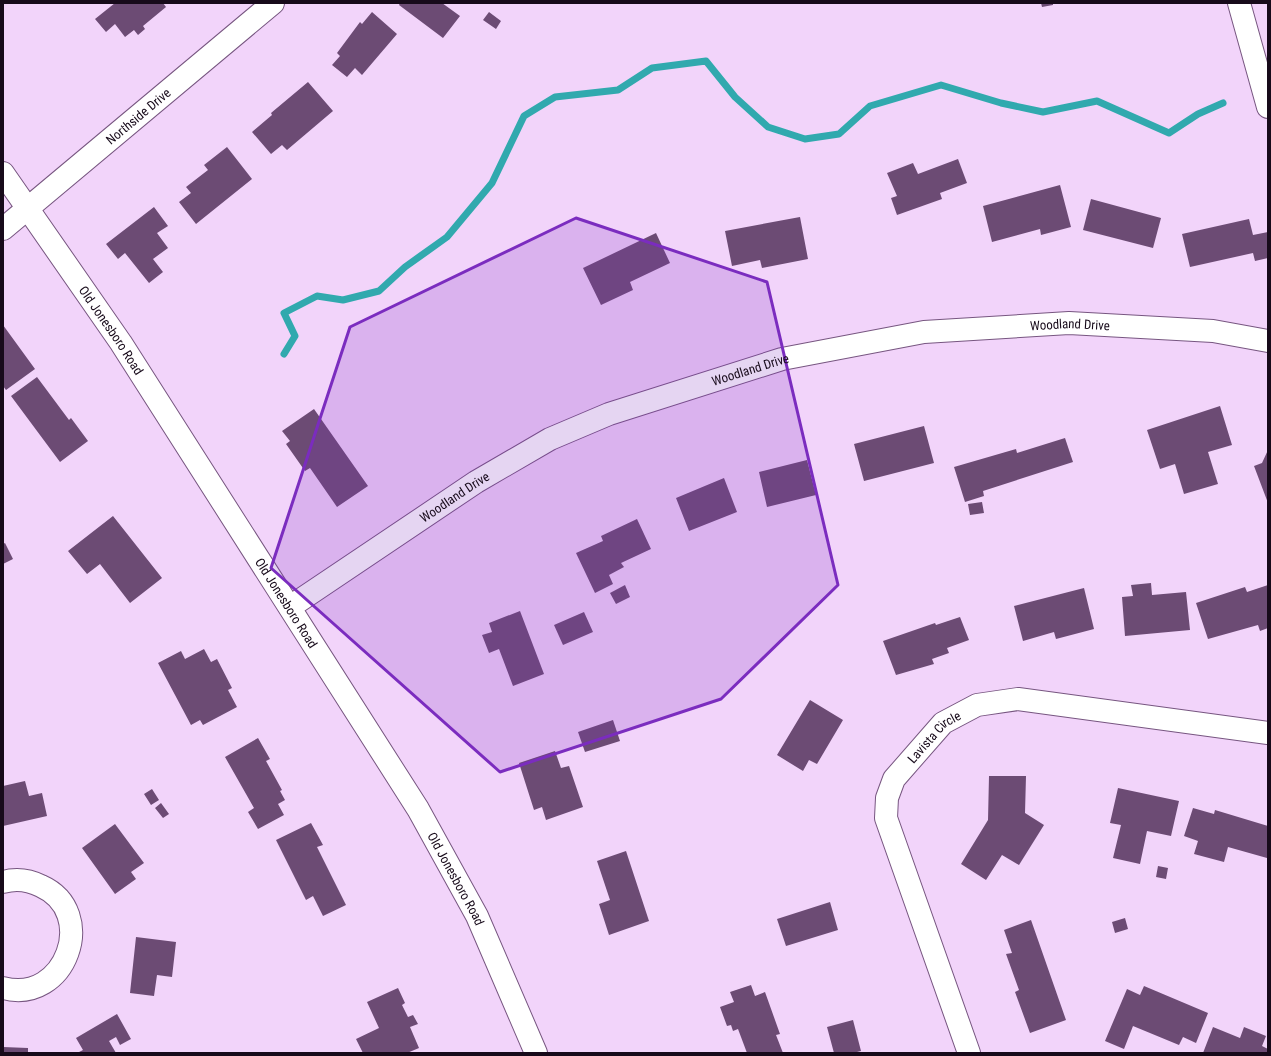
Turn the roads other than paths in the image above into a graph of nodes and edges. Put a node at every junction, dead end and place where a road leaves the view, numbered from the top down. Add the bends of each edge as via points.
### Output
1 (274, 3) edge
2 (1239, 3) edge
3 (1268, 107) edge
4 (3, 173) edge
5 (28, 208) junction
6 (3, 229) edge
7 (1268, 341) edge
8 (290, 607) junction
9 (1268, 733) edge
10 (3, 882) edge
11 (3, 988) edge
12 (536, 1053) edge
13 (969, 1053) edge

1 - 5 street, Northside Drive
2 - 3 street
4 - 5 street, Old Jonesboro Road
5 - 6 street, Northside Drive
5 - 8 street, Old Jonesboro Road via 121,343
7 - 8 street, Woodland Drive via 1213,331 1069,323 924,332 782,359 609,414 550,440 476,482
8 - 12 street, Old Jonesboro Road via 422,816 477,916
9 - 13 street, Lavista Circle via 1018,699 977,705 943,723 894,779 886,798 886,818
10 - 11 street via 11,879 30,881 47,888 60,901 69,917 72,935 69,953 60,969 47,982 30,989 12,991

